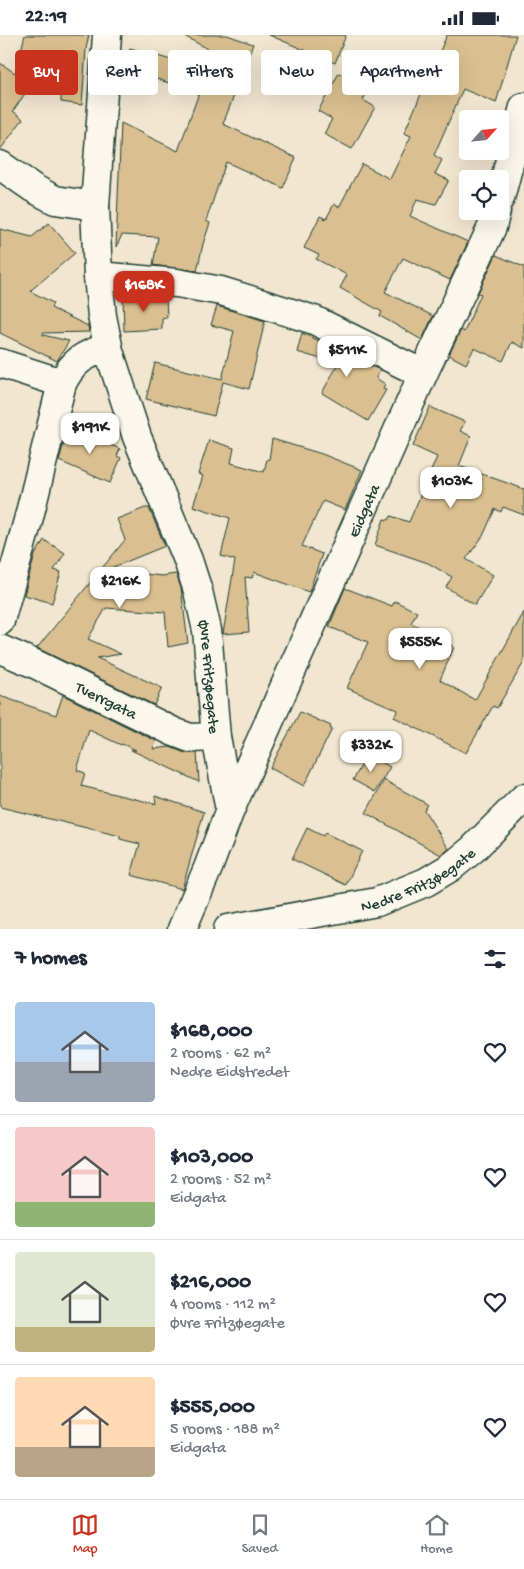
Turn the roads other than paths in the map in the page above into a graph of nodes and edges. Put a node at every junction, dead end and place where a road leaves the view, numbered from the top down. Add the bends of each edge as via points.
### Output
1 (107, 35) edge
2 (524, 107) edge
3 (0, 165) edge
4 (507, 170) edge
5 (95, 206) junction
6 (494, 220) edge
7 (98, 276) junction
8 (108, 347) junction
9 (0, 363) edge
10 (423, 374) junction
11 (62, 383) junction
12 (0, 621) edge
13 (0, 649) edge
14 (216, 737) junction
15 (524, 798) edge
16 (230, 810) junction
17 (182, 929) edge
18 (228, 929) edge

1 - 5 street, Øvre Fritzøegate
2 - 4 street
3 - 5 street via 55,200
5 - 7 street, Øvre Fritzøegate
6 - 10 street, Eidgata
7 - 8 street, Øvre Fritzøegate
7 - 10 street via 177,283 305,317
8 - 11 street via 79,359
8 - 14 street, Øvre Fritzøegate via 137,437 198,591 206,630
9 - 11 street
10 - 16 street, Eidgata
11 - 12 street
13 - 14 street, Tverrgata via 174,732 190,738
14 - 16 street, Øvre Fritzøegate
15 - 18 street, Nedre Fritzøegate via 472,850 426,882 378,901
16 - 17 street

